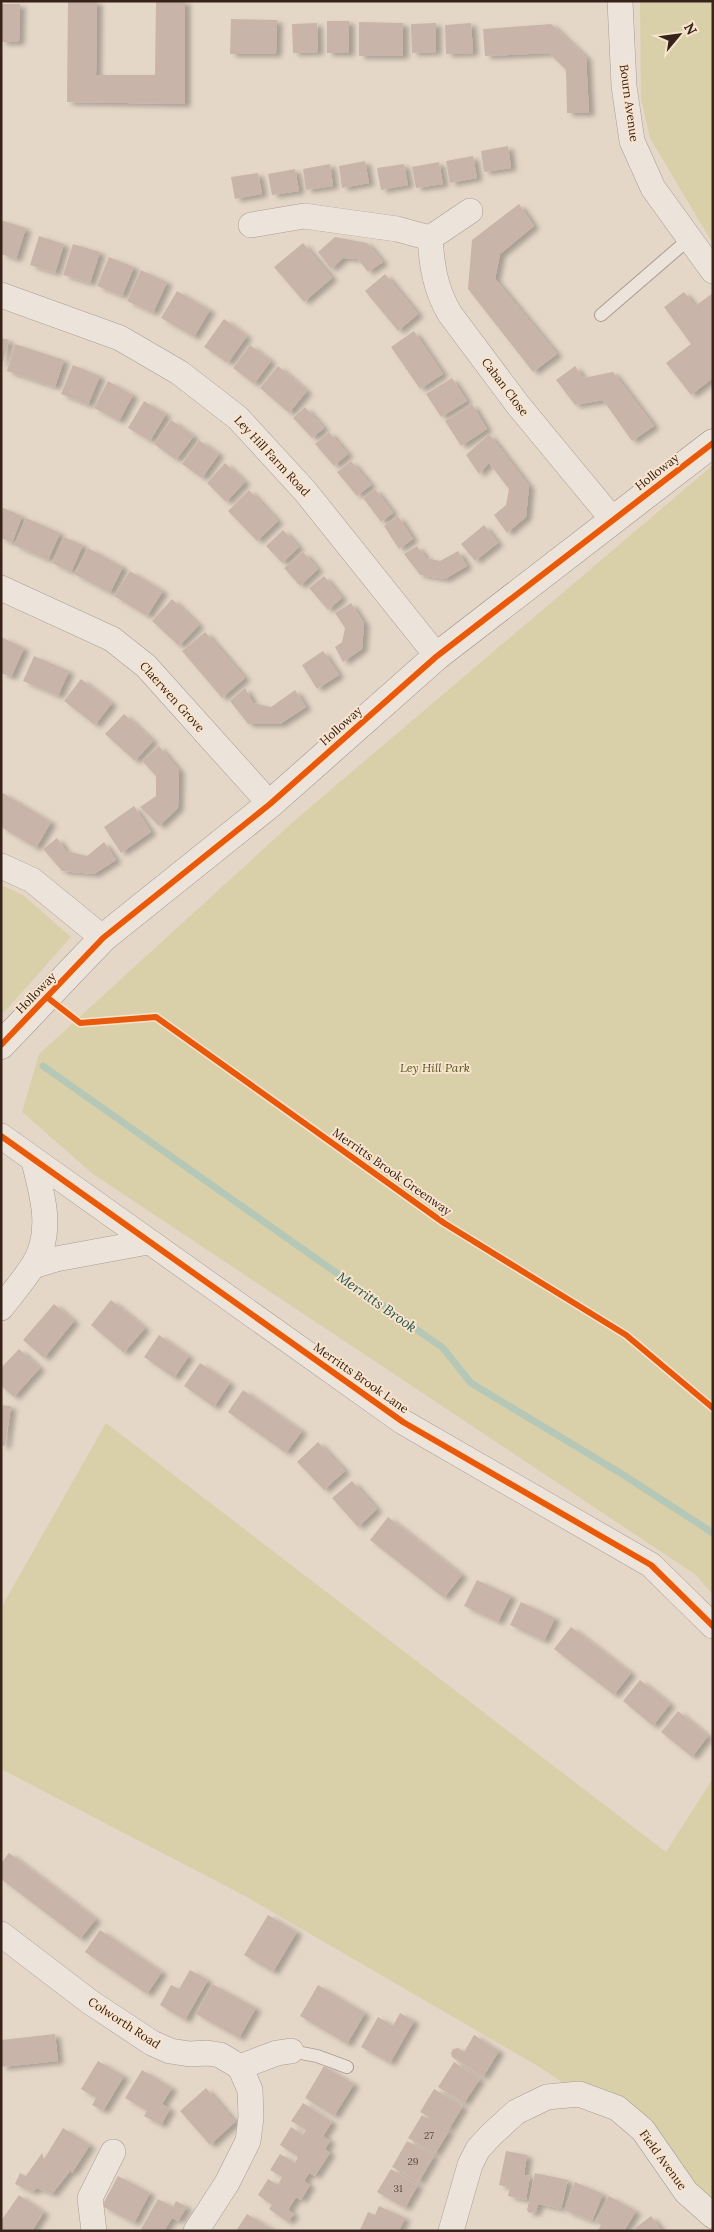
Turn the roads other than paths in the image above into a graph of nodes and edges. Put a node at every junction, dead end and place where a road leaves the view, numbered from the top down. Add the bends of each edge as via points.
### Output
1 (620, 1) edge
2 (470, 211) dead end
3 (251, 226) dead end
4 (430, 238) junction
5 (689, 239) junction
6 (713, 272) edge
7 (1, 295) edge
8 (601, 315) dead end
9 (713, 443) edge
10 (613, 520) junction
11 (1, 588) edge
12 (437, 656) junction
13 (270, 804) junction
14 (1, 866) edge
15 (102, 938) junction
16 (1, 1045) edge
17 (1, 1136) edge
18 (34, 1162) junction
19 (148, 1242) junction
20 (33, 1266) junction
21 (1, 1308) edge
22 (713, 1626) edge
23 (1, 1934) edge
24 (290, 2051) joint
25 (240, 2067) junction
26 (347, 2067) dead end
27 (113, 2152) dead end
28 (713, 2216) edge
29 (713, 2223) edge
30 (94, 2231) edge
31 (196, 2231) edge
32 (451, 2231) edge
33 (712, 2231) edge

1 - 5 street, Bourn Avenue via 624,86 632,141 653,188
2 - 4 street
3 - 4 street via 304,216 397,229
4 - 10 street, Caban Close via 434,277 441,300 450,314 518,405
5 - 6 street, Bourn Avenue
5 - 8 lane
7 - 12 street, Ley Hill Farm Road via 120,338 180,373 238,418 305,491
9 - 10 street, Holloway
10 - 12 street, Holloway
11 - 13 street, Claerwen Grove via 112,639 146,666
12 - 13 street, Holloway
13 - 15 street, Holloway
14 - 15 street via 32,880
15 - 16 street, Holloway
17 - 18 street, Merritts Brook Lane
18 - 19 street, Merritts Brook Lane
18 - 20 street via 43,1197 46,1233
19 - 20 street
19 - 22 street, Merritts Brook Lane via 403,1422 651,1565
20 - 21 street
23 - 25 street, Colworth Road via 90,2002 152,2043 170,2051 220,2054
24 - 25 street
24 - 26 lane
25 - 31 street via 250,2090 248,2140 227,2183
27 - 30 street via 90,2198
28 - 32 street, Field Avenue via 686,2192 643,2130 617,2108 579,2094 547,2097 516,2112 491,2135 478,2149 470,2165
29 - 33 street

